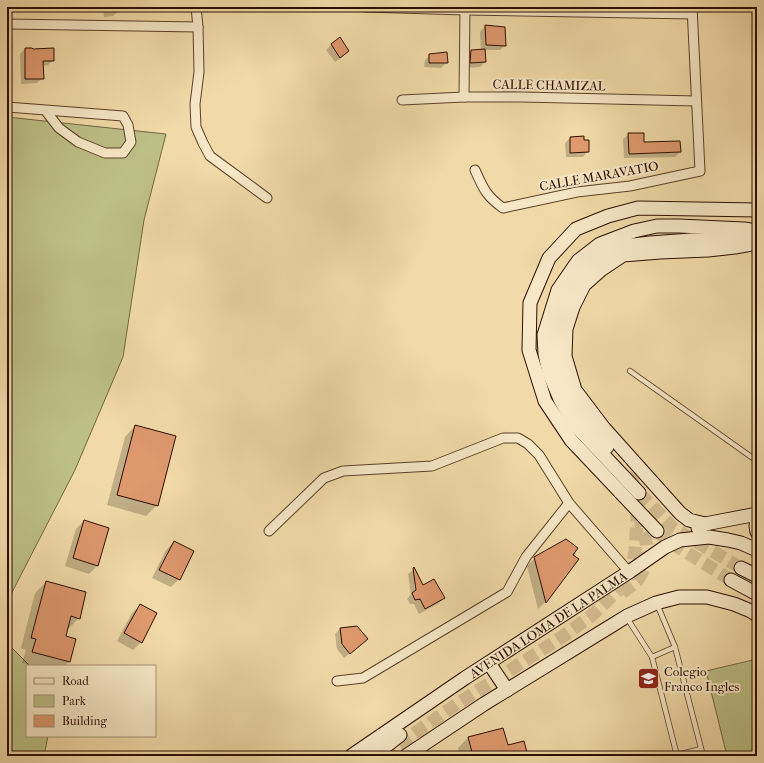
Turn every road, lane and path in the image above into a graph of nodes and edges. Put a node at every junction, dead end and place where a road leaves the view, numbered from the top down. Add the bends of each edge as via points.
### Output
1 (196, 7) edge
2 (365, 7) edge
3 (465, 9) edge
4 (692, 10) edge
5 (7, 24) edge
6 (198, 27) junction
7 (464, 97) junction
8 (402, 100) dead end
9 (696, 101) junction
10 (7, 107) edge
11 (45, 110) junction
12 (475, 170) dead end
13 (267, 198) dead end
14 (757, 210) edge
15 (757, 231) edge
16 (757, 238) edge
17 (757, 243) edge
18 (630, 371) dead end
19 (757, 461) edge
20 (627, 471) tunnel mouth
21 (639, 493) tunnel mouth
22 (626, 498) junction
23 (569, 503) junction
24 (757, 515) edge
25 (639, 519) tunnel mouth
26 (705, 524) junction
27 (268, 531) dead end
28 (658, 531) tunnel mouth
29 (757, 532) edge
30 (680, 540) junction
31 (757, 550) edge
32 (741, 568) tunnel mouth
33 (629, 572) junction
34 (757, 576) edge
35 (731, 580) tunnel mouth
36 (757, 594) edge
37 (656, 603) junction
38 (757, 615) edge
39 (626, 616) junction
40 (675, 647) junction
41 (652, 657) junction
42 (489, 663) junction
43 (337, 681) dead end
44 (507, 690) junction
45 (400, 735) dead end
46 (701, 749) junction
47 (677, 755) edge
48 (352, 756) edge
49 (373, 756) edge
50 (406, 756) edge
51 (703, 756) edge

1 - 6 street
2 - 3 street
3 - 4 street
3 - 7 street
4 - 9 street
5 - 6 street
6 - 13 street via 196,127 210,156
7 - 8 street, CALLE CHAMIZAL
7 - 9 street, CALLE CHAMIZAL
9 - 12 street, CALLE MARAVATIO via 700,171 630,186 577,192 503,208 483,189
10 - 11 street
11 - 11 street via 59,128 78,142 105,153 123,154 131,142 128,125 123,116
14 - 22 main road via 638,208 608,216 576,229 549,258 530,303 529,350 545,401 571,440
15 - 21 main road via 657,226 634,231 600,244 578,261 558,290 544,335 549,373 574,424
16 - 20 main road via 690,240 624,246 601,256 582,272 570,289 560,312 554,340 556,365 565,389 579,414
17 - 26 main road via 708,250 623,255 584,285 566,329 565,356 575,390 603,427 680,513 689,520
18 - 19 lane
22 - 25 main road
22 - 28 main road
23 - 27 street via 540,455 518,438 503,438 432,466 343,471 324,478
23 - 33 street
23 - 43 street via 526,558 507,592 363,678
24 - 26 main road
24 - 29 main road
26 - 30 main road
30 - 31 main road, AVENIDA LOMA DE LA PALMA via 709,537 741,543
30 - 33 main road, AVENIDA LOMA DE LA PALMA via 665,547
32 - 34 main road
33 - 42 main road, AVENIDA LOMA DE LA PALMA
35 - 36 main road
37 - 38 main road via 680,597 707,597 734,604
37 - 39 main road
37 - 40 lane
39 - 41 lane
39 - 44 main road
40 - 41 lane
40 - 46 lane
41 - 47 lane
42 - 44 main road
42 - 48 main road, AVENIDA LOMA DE LA PALMA
44 - 50 main road
45 - 49 main road
46 - 47 lane
46 - 51 lane

